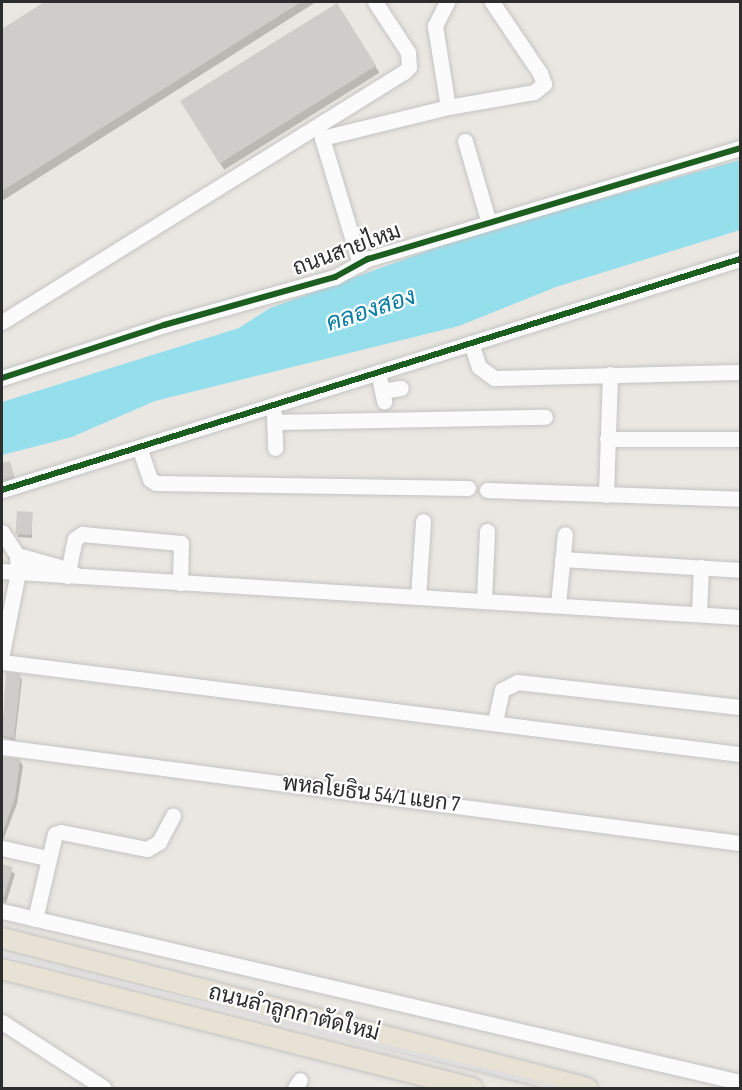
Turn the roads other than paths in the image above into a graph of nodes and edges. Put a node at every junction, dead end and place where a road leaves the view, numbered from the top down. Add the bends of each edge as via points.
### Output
1 (375, 2) edge
2 (447, 2) edge
3 (492, 2) edge
4 (448, 107) junction
5 (465, 141) dead end
6 (741, 148) edge
7 (489, 223) junction
8 (741, 260) edge
9 (360, 264) junction
10 (2, 322) edge
11 (471, 343) junction
12 (378, 372) junction
13 (741, 372) edge
14 (610, 374) junction
15 (2, 378) edge
16 (401, 388) dead end
17 (272, 405) junction
18 (545, 417) dead end
19 (276, 422) junction
20 (607, 439) junction
21 (741, 439) edge
22 (139, 447) junction
23 (275, 448) dead end
24 (468, 488) dead end
25 (2, 490) edge
26 (488, 490) dead end
27 (606, 495) junction
28 (741, 499) edge
29 (423, 521) dead end
30 (487, 531) dead end
31 (2, 532) edge
32 (565, 534) dead end
33 (17, 555) junction
34 (562, 559) junction
35 (701, 567) junction
36 (741, 570) edge
37 (2, 571) edge
38 (18, 572) junction
39 (70, 574) junction
40 (180, 583) junction
41 (418, 597) junction
42 (484, 600) junction
43 (558, 604) junction
44 (699, 614) junction
45 (741, 617) edge
46 (2, 653) edge
47 (2, 662) edge
48 (741, 707) edge
49 (495, 722) junction
50 (2, 747) edge
51 (741, 754) edge
52 (173, 816) dead end
53 (741, 843) edge
54 (2, 848) edge
55 (47, 858) junction
56 (2, 911) edge
57 (34, 919) junction
58 (2, 938) edge
59 (2, 969) edge
60 (2, 1022) edge
61 (741, 1082) edge
62 (99, 1087) edge
63 (472, 1089) edge
64 (587, 1089) edge

1 - 10 street via 408,52 409,67 404,72
2 - 4 street via 435,26
3 - 4 street via 544,84 534,92
4 - 9 street via 322,138
5 - 7 street
6 - 7 street, ถนนสายไหม
7 - 9 street, ถนนสายไหม
8 - 11 street
9 - 15 street, ถนนสายไหม via 335,277 164,325
11 - 12 street
11 - 14 street via 479,367 494,378
12 - 16 street via 383,396
12 - 17 street
13 - 14 street
14 - 20 street
17 - 19 street
17 - 22 street
18 - 19 street
19 - 23 street
20 - 21 street
20 - 27 street
22 - 24 street via 150,479 156,483
22 - 25 street
26 - 27 street
27 - 28 street
29 - 41 street
30 - 42 street
31 - 33 street
32 - 34 street
33 - 38 street
33 - 39 street
34 - 35 street
34 - 43 street
35 - 36 street
35 - 44 street
37 - 38 street
38 - 39 street
38 - 46 street
39 - 40 street
39 - 40 street via 75,539 82,534 177,541 183,548
40 - 41 street
41 - 42 street
42 - 43 street
43 - 44 street
44 - 45 street
47 - 49 street
48 - 49 street via 518,682 502,690
49 - 51 street
50 - 53 street, พหลโยธิน 54/1 แยก 7
52 - 55 street via 159,842 147,849 61,832 51,841
54 - 55 street
55 - 57 street
56 - 57 street
57 - 61 street
58 - 64 main road, ถนนลำลูกกาตัดใหม่
59 - 63 main road, ถนนลำลูกกาตัดใหม่
60 - 62 street

